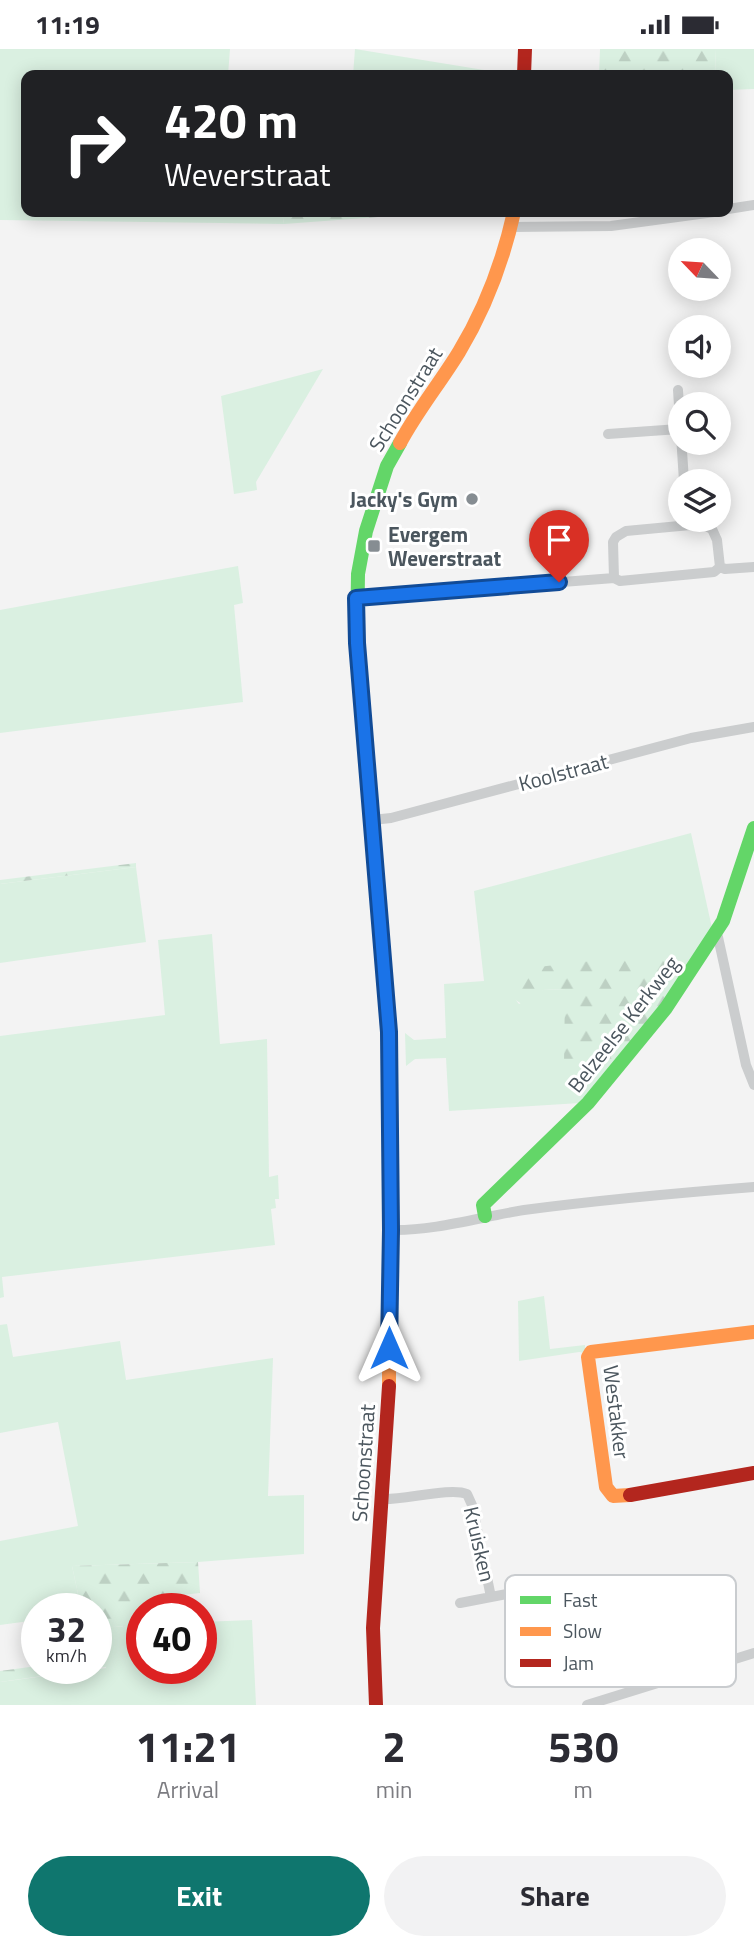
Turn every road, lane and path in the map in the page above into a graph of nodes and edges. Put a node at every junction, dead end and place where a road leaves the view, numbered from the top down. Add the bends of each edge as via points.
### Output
1 (525, 49) edge
2 (524, 70) edge
3 (754, 205) edge
4 (733, 208) edge
5 (513, 217) edge
6 (677, 217) edge
7 (511, 227) junction
8 (668, 430) edge
9 (608, 434) dead end
10 (668, 525) edge
11 (713, 532) edge
12 (720, 567) junction
13 (754, 567) edge
14 (614, 578) junction
15 (356, 598) junction
16 (754, 727) edge
17 (372, 820) junction
18 (754, 828) edge
19 (715, 935) junction
20 (754, 1085) edge
21 (754, 1187) edge
22 (485, 1216) junction
23 (391, 1230) junction
24 (754, 1332) edge
25 (754, 1473) edge
26 (383, 1499) junction
27 (505, 1594) edge
28 (491, 1597) junction
29 (460, 1604) dead end
30 (754, 1653) edge
31 (736, 1659) edge
32 (645, 1687) edge
33 (376, 1705) edge
34 (587, 1705) edge

1 - 2 street
3 - 4 street
5 - 7 street, Schoonstraat
6 - 7 street via 611,226
7 - 15 street, Schoonstraat via 493,286 472,329 387,466 361,551
8 - 9 street
10 - 14 street via 620,533 613,542
11 - 12 street
12 - 13 street
12 - 14 street via 714,572
14 - 15 street
15 - 17 street, Schoonstraat
16 - 17 street, Koolstraat via 691,738
17 - 23 street, Schoonstraat via 389,1032
18 - 19 street, Belzeelse Kerkweg
19 - 20 street
19 - 22 street, Belzeelse Kerkweg via 618,1069 483,1205
21 - 22 street
22 - 23 street
23 - 26 street, Schoonstraat
24 - 25 street, Westakker via 591,1352 588,1357 604,1479 613,1496
26 - 28 street, Kruisken via 456,1491 467,1494
26 - 33 street, Schoonstraat via 373,1628
27 - 28 street, Kruisken
28 - 29 street, Kruisken
30 - 31 street
32 - 34 street

